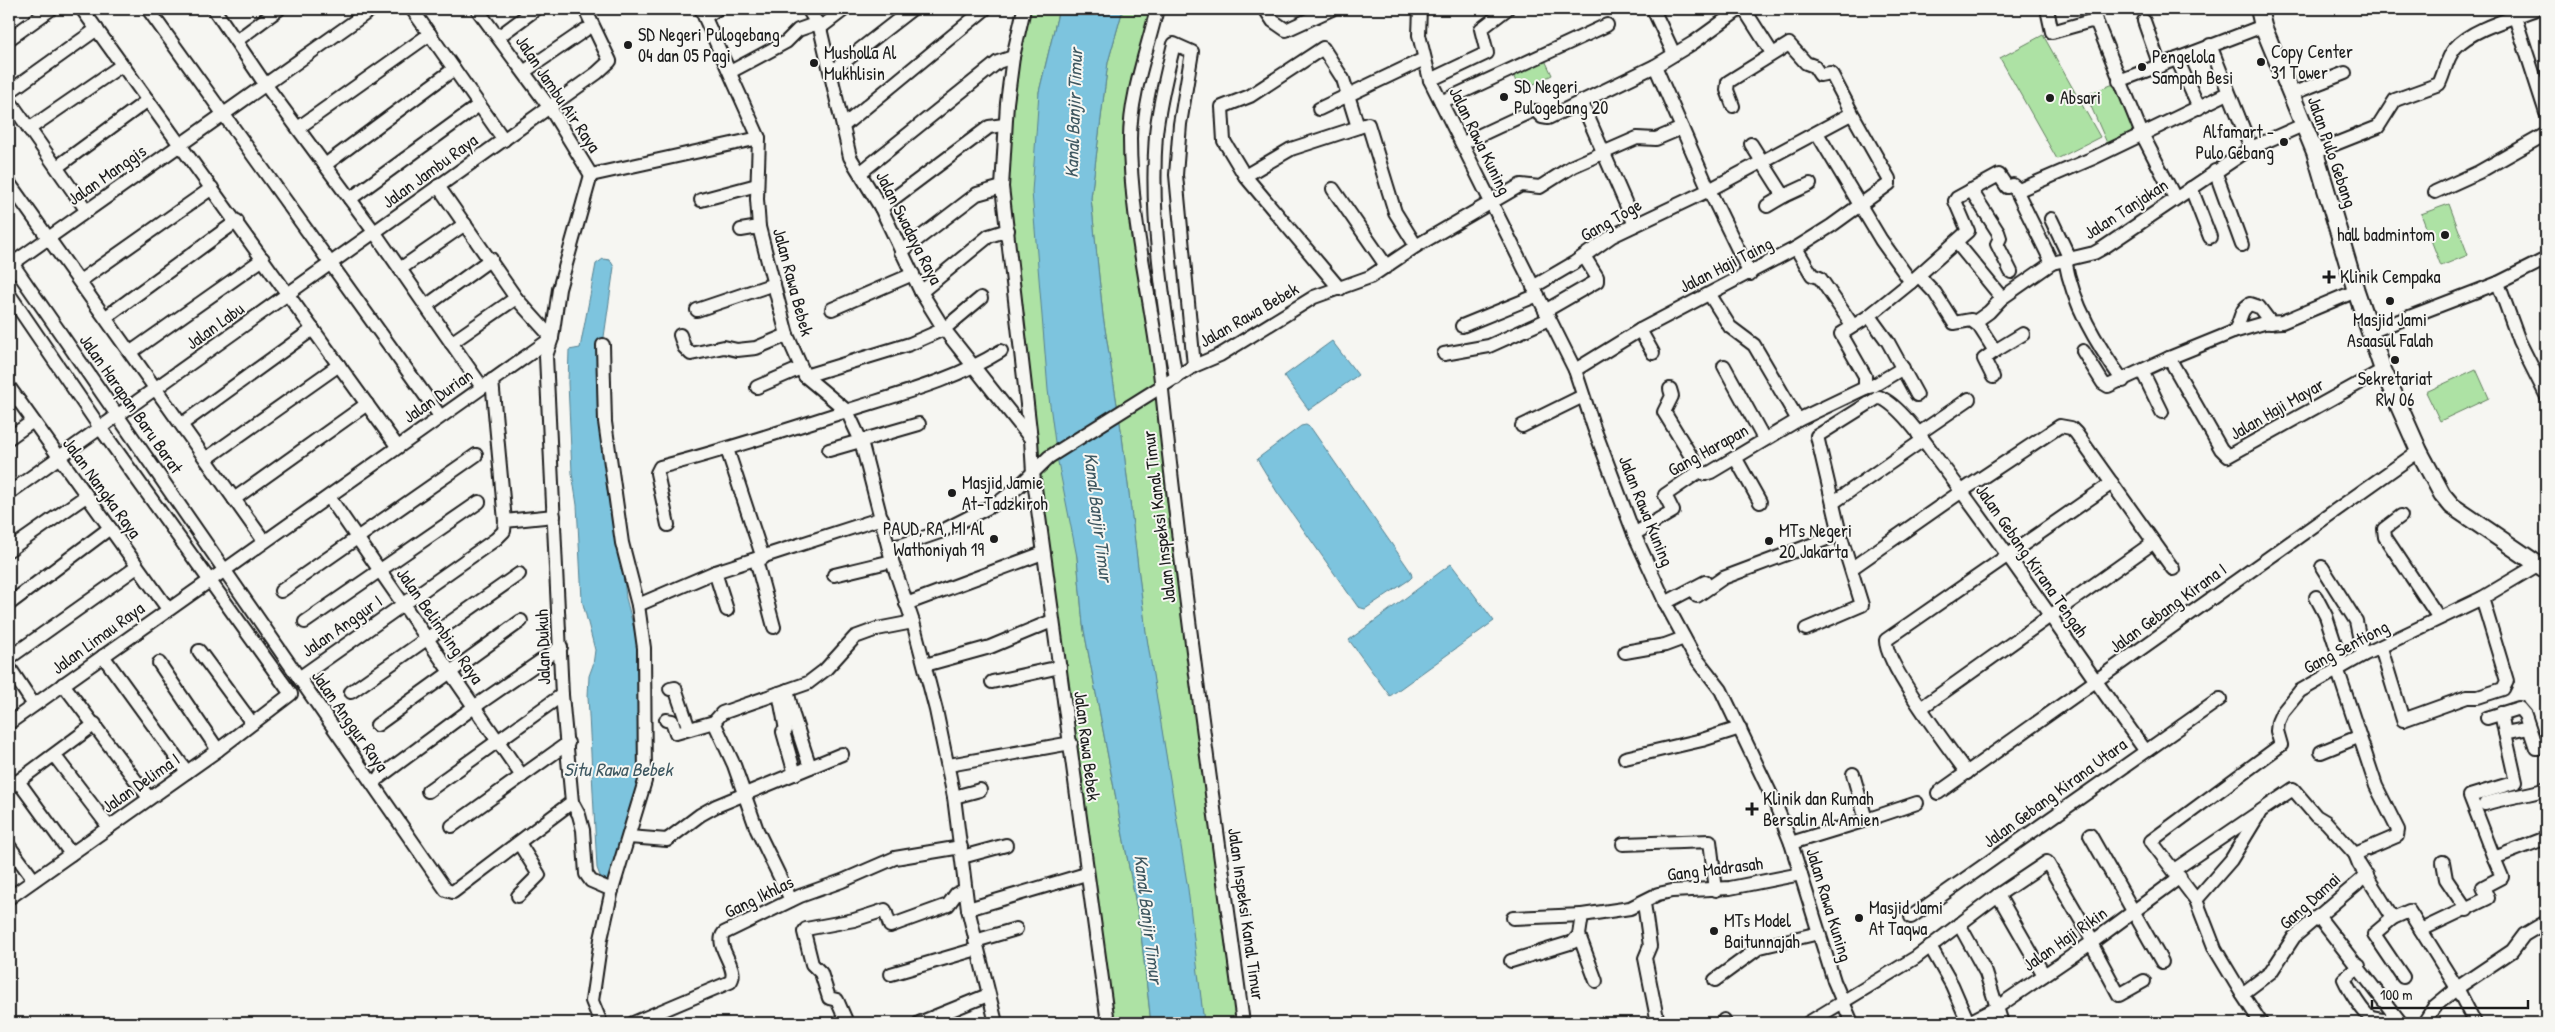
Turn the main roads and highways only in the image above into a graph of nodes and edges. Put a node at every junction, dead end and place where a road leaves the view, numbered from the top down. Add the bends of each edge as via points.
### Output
1 (2263, 14) edge
2 (2543, 567) edge

1 - 2 main road, Jalan Pulo Gebang via 2315,152 2383,370 2418,451 2452,506

